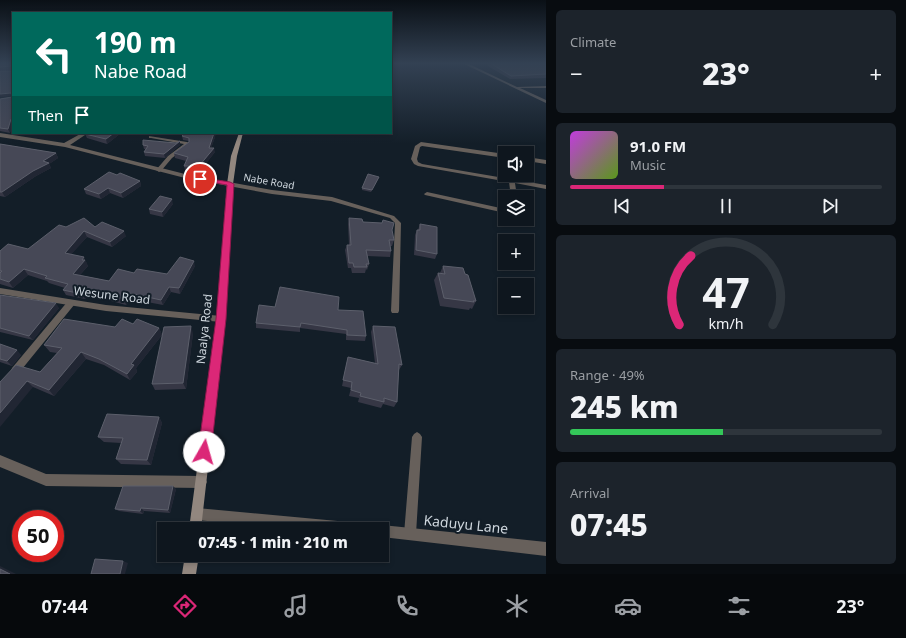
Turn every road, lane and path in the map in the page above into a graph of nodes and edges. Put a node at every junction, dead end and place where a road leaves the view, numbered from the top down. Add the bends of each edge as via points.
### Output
1 (519, 90) edge
2 (546, 102) edge
3 (84, 134) edge
4 (241, 134) edge
5 (0, 135) edge
6 (151, 137) dead end
7 (65, 145) junction
8 (498, 155) edge
9 (534, 160) edge
10 (546, 162) edge
11 (159, 170) junction
12 (498, 179) edge
13 (517, 182) edge
14 (230, 184) junction
15 (546, 188) edge
16 (427, 194) dead end
17 (498, 209) edge
18 (0, 291) edge
19 (71, 303) junction
20 (395, 311) dead end
21 (221, 319) junction
22 (15, 371) edge
23 (417, 437) dead end
24 (0, 461) edge
25 (201, 482) junction
26 (197, 514) junction
27 (196, 522) edge
28 (283, 522) edge
29 (389, 532) edge
30 (410, 534) junction
31 (546, 549) edge
32 (191, 562) edge
33 (189, 574) edge

1 - 2 street
3 - 7 street
4 - 14 main road, Naalya Road
5 - 7 street, Nabe Road
6 - 11 lane via 187,143
7 - 11 street, Nabe Road
8 - 12 street via 421,144 414,160 420,165
9 - 10 street
11 - 14 street, Nabe Road
13 - 15 street
14 - 20 street, Nabe Road via 332,199 392,217 398,223
14 - 21 main road, Naalya Road
16 - 17 street
18 - 19 street, Wesune Road
19 - 21 street, Wesune Road
19 - 22 lane
21 - 25 main road, Naalya Road
23 - 30 lane
24 - 25 street via 46,480
25 - 26 main road, Naalya Road
26 - 27 main road, Naalya Road
26 - 28 street
29 - 30 street, Kaduyu Lane
30 - 31 street, Kaduyu Lane
32 - 33 main road

